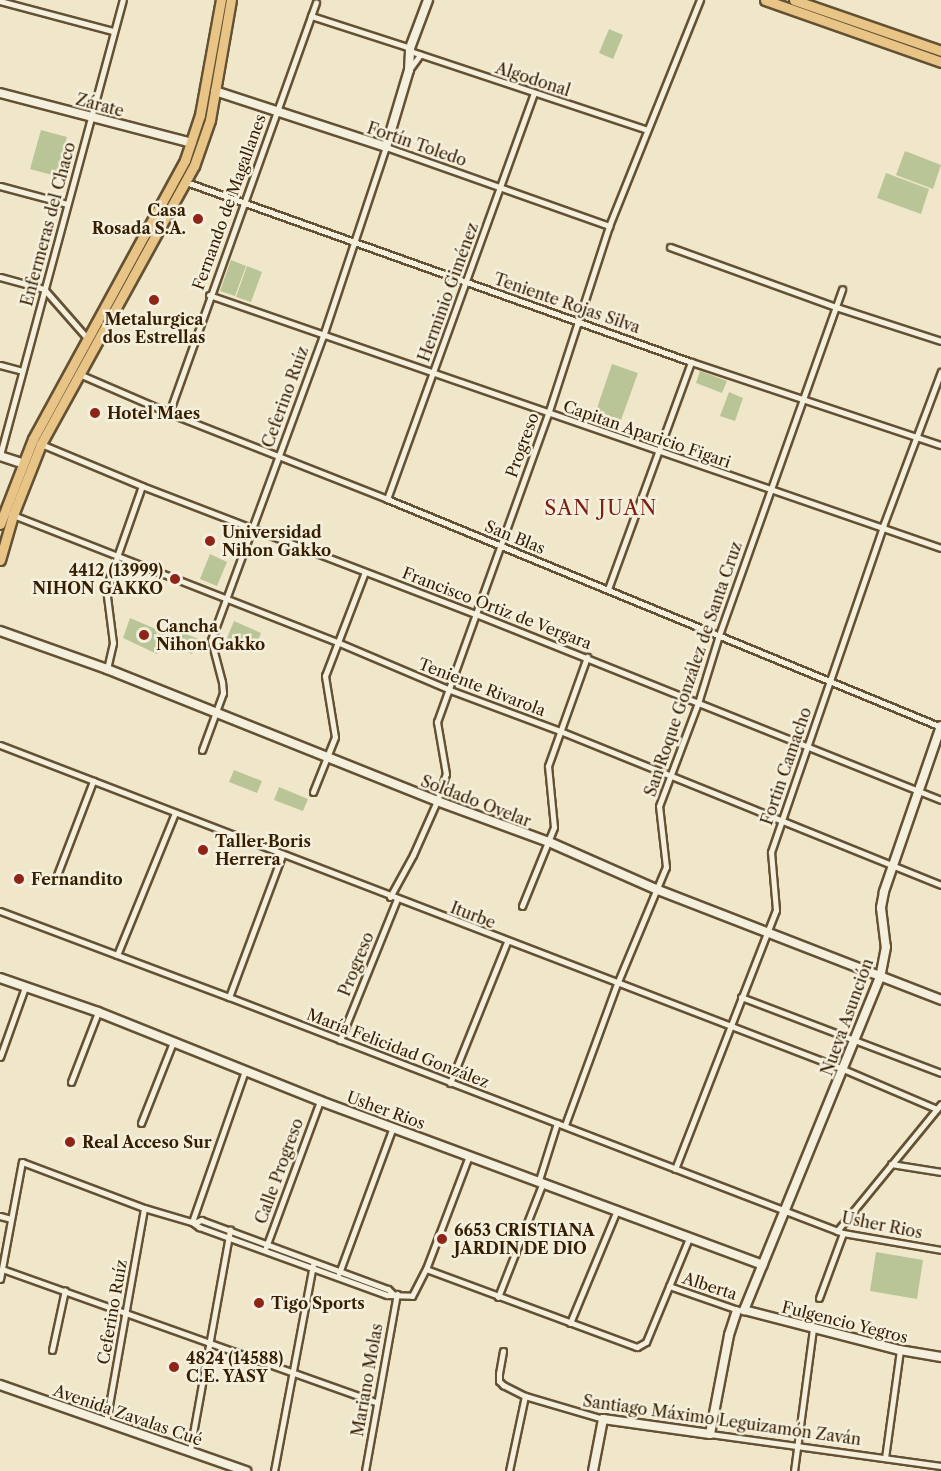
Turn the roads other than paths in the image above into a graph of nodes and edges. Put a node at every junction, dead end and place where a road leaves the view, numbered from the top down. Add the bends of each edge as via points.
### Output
1 (123, 0) edge
2 (221, 0) edge
3 (231, 0) edge
4 (428, 0) edge
5 (699, 0) edge
6 (765, 0) edge
7 (794, 0) edge
8 (0, 1) edge
9 (316, 2) dead end
10 (311, 16) junction
11 (113, 31) junction
12 (410, 49) junction
13 (941, 51) edge
14 (420, 55) junction
15 (941, 62) edge
16 (409, 70) junction
17 (215, 91) junction
18 (0, 93) edge
19 (534, 94) junction
20 (276, 110) junction
21 (91, 116) junction
22 (647, 130) junction
23 (192, 143) junction
24 (386, 147) junction
25 (186, 182) junction
26 (0, 186) edge
27 (500, 187) junction
28 (243, 203) junction
29 (67, 204) junction
30 (609, 226) junction
31 (353, 242) junction
32 (670, 247) dead end
33 (0, 276) edge
34 (466, 282) junction
35 (44, 289) junction
36 (842, 290) dead end
37 (209, 295) junction
38 (836, 307) junction
39 (578, 320) junction
40 (323, 336) junction
41 (88, 339) junction
42 (941, 341) edge
43 (691, 362) junction
44 (0, 365) edge
45 (22, 371) junction
46 (941, 372) edge
47 (79, 374) junction
48 (433, 374) junction
49 (805, 398) junction
50 (169, 413) junction
51 (548, 414) junction
52 (918, 437) junction
53 (41, 444) junction
54 (941, 445) edge
55 (656, 451) junction
56 (0, 455) edge
57 (278, 457) junction
58 (22, 463) junction
59 (142, 486) junction
60 (771, 491) junction
61 (387, 499) junction
62 (12, 515) junction
63 (0, 524) edge
64 (883, 526) junction
65 (254, 528) junction
66 (500, 546) junction
67 (941, 548) edge
68 (117, 557) junction
69 (0, 560) edge
70 (365, 572) junction
71 (608, 589) junction
72 (225, 600) junction
73 (476, 614) junction
74 (0, 631) edge
75 (719, 635) junction
76 (337, 642) junction
77 (586, 657) junction
78 (107, 669) junction
79 (830, 680) junction
80 (450, 690) junction
81 (698, 704) junction
82 (216, 712) junction
83 (941, 727) edge
84 (560, 731) junction
85 (0, 745) edge
86 (808, 747) junction
87 (202, 750) dead end
88 (327, 757) junction
89 (669, 776) junction
90 (93, 781) junction
91 (918, 790) junction
92 (313, 792) dead end
93 (941, 800) edge
94 (437, 801) junction
95 (175, 813) junction
96 (782, 820) junction
97 (549, 842) junction
98 (282, 855) junction
99 (891, 865) junction
100 (57, 875) dead end
101 (941, 885) edge
102 (658, 890) junction
103 (390, 897) junction
104 (397, 900) junction
105 (522, 906) dead end
106 (0, 911) edge
107 (768, 932) junction
108 (507, 942) junction
109 (117, 955) junction
110 (880, 977) junction
111 (0, 978) edge
112 (617, 984) junction
113 (25, 987) junction
114 (229, 997) junction
115 (741, 997) junction
116 (941, 1000) edge
117 (98, 1012) junction
118 (729, 1027) junction
119 (340, 1040) junction
120 (854, 1041) junction
121 (173, 1042) junction
122 (0, 1057) edge
123 (843, 1070) junction
124 (245, 1071) junction
125 (941, 1073) edge
126 (71, 1082) dead end
127 (450, 1083) junction
128 (320, 1101) junction
129 (939, 1106) edge
130 (141, 1123) dead end
131 (557, 1123) junction
132 (565, 1125) junction
133 (393, 1127) junction
134 (470, 1154) junction
135 (891, 1164) junction
136 (675, 1169) junction
137 (941, 1172) edge
138 (541, 1181) junction
139 (144, 1208) junction
140 (617, 1210) junction
141 (784, 1212) junction
142 (0, 1216) edge
143 (11, 1219) junction
144 (193, 1222) junction
145 (230, 1230) junction
146 (840, 1232) junction
147 (228, 1237) junction
148 (688, 1238) junction
149 (267, 1244) junction
150 (941, 1250) edge
151 (264, 1251) junction
152 (314, 1261) junction
153 (763, 1265) junction
154 (312, 1268) junction
155 (2, 1269) junction
156 (426, 1269) junction
157 (340, 1270) junction
158 (337, 1277) junction
159 (0, 1279) edge
160 (669, 1286) junction
161 (64, 1290) junction
162 (395, 1294) junction
163 (498, 1297) junction
164 (819, 1298) dead end
165 (740, 1310) junction
166 (126, 1314) junction
167 (570, 1323) junction
168 (813, 1329) junction
169 (210, 1343) junction
170 (52, 1350) dead end
171 (900, 1350) junction
172 (503, 1351) dead end
173 (941, 1357) edge
174 (294, 1373) junction
175 (0, 1385) edge
176 (525, 1396) junction
177 (375, 1402) junction
178 (603, 1419) junction
179 (106, 1422) junction
180 (710, 1434) junction
181 (797, 1445) junction
182 (190, 1450) junction
183 (885, 1458) junction
184 (941, 1466) edge
185 (246, 1471) edge
186 (274, 1471) edge
187 (365, 1471) edge
188 (509, 1471) edge
189 (593, 1471) edge
190 (794, 1471) edge

1 - 11 street, Enfermeras del Chaco
2 - 23 highway
3 - 17 highway
4 - 12 street
5 - 22 street, Progreso
6 - 15 highway
7 - 13 highway
8 - 11 street
9 - 10 street, Fernando de Magallanes
10 - 12 street, Algodonal
10 - 20 street, Fernando de Magallanes
11 - 21 street, Enfermeras del Chaco
12 - 14 street, Algodonal
12 - 16 street
14 - 16 street, Ceferino Ruíz
14 - 19 street, Algodonal
16 - 24 street, Ceferino Ruíz
17 - 20 street, Fortín Toledo
17 - 25 highway via 205,140
18 - 21 street, Zárate
19 - 22 street, Algodonal
19 - 27 street, Herminio Giménez
20 - 24 street, Fortín Toledo
20 - 28 street, Fernando de Magallanes
21 - 23 street, Zárate
21 - 29 street, Enfermeras del Chaco
22 - 30 street, Progreso
23 - 41 highway
24 - 27 street, Fortín Toledo
24 - 31 street, Ceferino Ruíz
25 - 28 street, Teniente Rojas Silva
25 - 47 highway
26 - 29 street
27 - 30 street, Fortín Toledo
27 - 34 street, Herminio Giménez
28 - 31 street, Teniente Rojas Silva
28 - 37 street, Fernando de Magallanes
29 - 35 street, Enfermeras del Chaco
30 - 39 street, Progreso
31 - 34 street, Teniente Rojas Silva
31 - 40 street, Ceferino Ruíz
32 - 38 street
33 - 35 street
34 - 39 street, Teniente Rojas Silva
34 - 48 street, Herminio Giménez
35 - 41 street
35 - 45 street, Enfermeras del Chaco
36 - 38 street, San Roque González de Santa Cruz
37 - 40 street, Capitan Aparicio Figari
37 - 50 street, Fernando de Magallanes
38 - 42 street
38 - 49 street, San Roque González de Santa Cruz
39 - 43 street, Teniente Rojas Silva
39 - 51 street, Progreso
40 - 48 street, Capitan Aparicio Figari
40 - 57 street, Ceferino Ruíz
41 - 58 highway
43 - 49 street, Teniente Rojas Silva
43 - 55 street
44 - 45 street
45 - 56 street, Enfermeras del Chaco
46 - 52 street, Fortin Camacho
47 - 50 street, San Blas
47 - 53 highway
48 - 51 street, Capitan Aparicio Figari
48 - 61 street, Herminio Giménez
49 - 52 street, Teniente Rojas Silva
49 - 60 street, San Roque González de Santa Cruz
50 - 57 street, San Blas
51 - 55 street, Capitan Aparicio Figari
51 - 66 street, Progreso
52 - 54 street, Teniente Rojas Silva
52 - 64 street, Fortin Camacho
53 - 59 street, Francisco Ortiz de Vergara
53 - 62 highway
55 - 60 street, Capitan Aparicio Figari
55 - 71 street
56 - 58 street
57 - 61 street, San Blas
57 - 65 street, Ceferino Ruíz
58 - 63 highway
59 - 65 street, Francisco Ortiz de Vergara
59 - 68 street
60 - 64 street, Capitan Aparicio Figari
60 - 75 street, San Roque González de Santa Cruz
61 - 66 street, San Blas
62 - 68 street, Teniente Rivarola
62 - 69 highway
64 - 67 street, Capitan Aparicio Figari
64 - 79 street, Fortin Camacho
65 - 70 street, Francisco Ortiz de Vergara
65 - 72 street, Ceferino Ruíz
66 - 71 street, San Blas
66 - 73 street, Progreso
68 - 72 street, Teniente Rivarola
68 - 78 street via 106,588 113,643
70 - 73 street, Francisco Ortiz de Vergara
70 - 76 street
71 - 75 street, San Blas
72 - 76 street, Teniente Rivarola
72 - 82 street, Ceferino Ruíz via 211,640 223,693
73 - 77 street, Francisco Ortiz de Vergara
73 - 80 street, Progreso
74 - 78 street, Soldado Ovelar
75 - 79 street, San Blas
75 - 81 street, San Roque González de Santa Cruz
76 - 80 street, Teniente Rivarola
76 - 88 street via 325,676 335,726
77 - 81 street, Francisco Ortiz de Vergara
77 - 84 street
78 - 82 street, Soldado Ovelar
79 - 83 street, San Blas
79 - 86 street, Fortin Camacho
80 - 84 street, Teniente Rivarola
80 - 94 street, Progreso via 438,722 446,774
81 - 86 street, Francisco Ortiz de Vergara
81 - 89 street, San Roque González de Santa Cruz
82 - 87 street, Ceferino Ruíz
82 - 88 street, Soldado Ovelar
83 - 91 street, Nueva Asunción
84 - 89 street, Teniente Rivarola
84 - 97 street via 548,766 554,827
85 - 90 street, Iturbe
86 - 91 street, Francisco Ortiz de Vergara
86 - 96 street, Fortin Camacho
88 - 92 street
88 - 94 street, Soldado Ovelar
89 - 96 street, Teniente Rivarola
89 - 102 street, San Roque González de Santa Cruz via 659,806 666,867
90 - 95 street, Iturbe
90 - 100 street
91 - 93 street, Francisco Ortiz de Vergara
91 - 99 street, Nueva Asunción
94 - 97 street, Soldado Ovelar
94 - 103 street, Progreso
95 - 98 street, Iturbe
95 - 109 street
96 - 99 street, Teniente Rivarola
96 - 107 street, Fortin Camacho via 771,852 776,910
97 - 102 street, Soldado Ovelar
97 - 105 street
98 - 103 street, Iturbe
98 - 114 street
99 - 101 street, Teniente Rivarola
99 - 110 street, Nueva Asunción via 881,908 886,947
102 - 107 street, Soldado Ovelar
102 - 112 street, San Roque González de Santa Cruz
103 - 104 street, Iturbe
104 - 108 street, Iturbe
104 - 119 street, Progreso
106 - 109 street, María Felicidad González
107 - 110 street, Soldado Ovelar
107 - 115 street, Fortin Camacho
108 - 112 street, Iturbe
108 - 127 street
109 - 114 street, María Felicidad González
110 - 116 street, Soldado Ovelar
110 - 120 street, Nueva Asunción
111 - 113 street, Usher Rios
112 - 118 street, Iturbe
112 - 132 street, San Roque González de Santa Cruz
113 - 117 street, Usher Rios
113 - 122 street
114 - 119 street, María Felicidad González
115 - 118 street, Fortin Camacho
115 - 120 street
117 - 121 street, Usher Rios
117 - 126 street
118 - 123 street, Iturbe
118 - 136 street, Fortin Camacho
119 - 127 street, María Felicidad González
120 - 123 street, Nueva Asunción
120 - 125 street
121 - 124 street, Usher Rios
121 - 130 street
123 - 129 street, Iturbe
123 - 141 street, Nueva Asunción
124 - 128 street, Usher Rios
124 - 144 street
127 - 131 street, María Felicidad González
128 - 133 street, Usher Rios
128 - 149 street, Calle Progreso
129 - 135 street
131 - 132 street, María Felicidad González
131 - 138 street
132 - 136 street, María Felicidad González
133 - 134 street, Usher Rios
133 - 157 street
134 - 138 street, Usher Rios
134 - 156 street
135 - 137 street
135 - 146 street
136 - 141 street, María Felicidad González
138 - 140 street, Usher Rios
138 - 163 street
139 - 143 street via 22,1162
139 - 144 street
139 - 166 street, Ceferino Ruíz
140 - 148 street, Usher Rios
140 - 167 street
141 - 146 street, Usher Rios
141 - 153 street, Nueva Asunción
142 - 143 street
143 - 155 street
144 - 145 street via 201,1220
144 - 147 street
145 - 147 street
145 - 149 street
146 - 150 street, Usher Rios
146 - 164 street
147 - 151 street
147 - 169 street
148 - 153 street, Usher Rios
148 - 160 street
149 - 151 street, Calle Progreso
149 - 152 street
151 - 154 street
152 - 154 street
152 - 157 street
153 - 165 street, Nueva Asunción
154 - 158 street
154 - 174 street
155 - 159 street
155 - 161 street
156 - 162 street via 412,1296
156 - 163 street
157 - 158 street
157 - 162 street
158 - 162 street via 387,1295
160 - 165 street, Alberta
160 - 167 street via 642,1346
161 - 166 street
161 - 170 street
162 - 177 street, Mariano Molas
163 - 167 street
165 - 168 street, Fulgencio Yegros
165 - 180 street, Nueva Asunción via 729,1335
166 - 169 street
166 - 179 street, Ceferino Ruíz
168 - 171 street, Fulgencio Yegros
168 - 181 street
169 - 174 street
169 - 182 street
171 - 173 street, Fulgencio Yegros
171 - 183 street
172 - 176 street, Santiago Máximo Leguizamón Zaván via 499,1381
174 - 177 street
174 - 186 street
175 - 179 street, Avenida Zavalas Cué
176 - 178 street, Santiago Máximo Leguizamón Zaván
176 - 188 street
177 - 187 street, Mariano Molas
178 - 180 street, Santiago Máximo Leguizamón Zaván
178 - 189 street
179 - 182 street, Avenida Zavalas Cué
180 - 181 street, Santiago Máximo Leguizamón Zaván
181 - 183 street, Santiago Máximo Leguizamón Zaván
181 - 190 street
182 - 185 street, Avenida Zavalas Cué
183 - 184 street, Santiago Máximo Leguizamón Zaván

